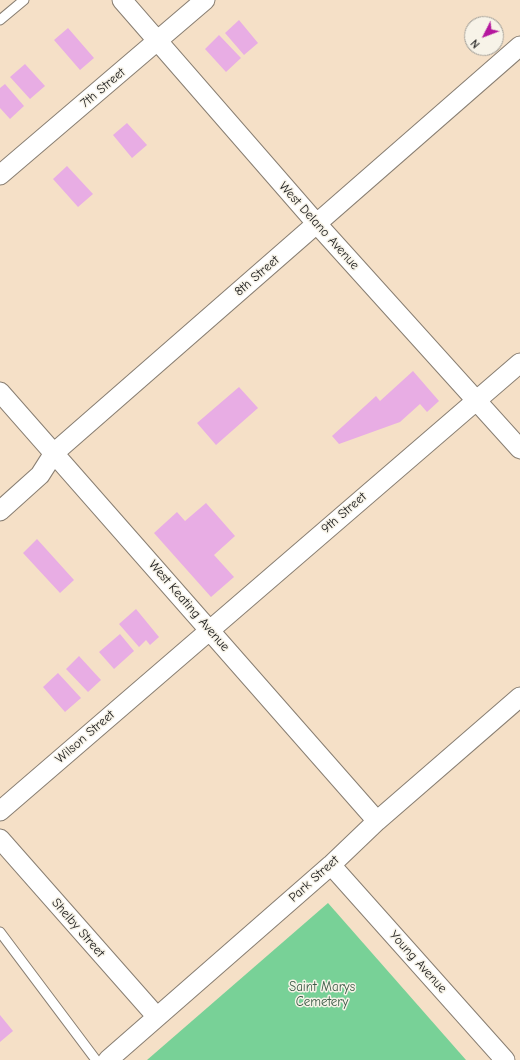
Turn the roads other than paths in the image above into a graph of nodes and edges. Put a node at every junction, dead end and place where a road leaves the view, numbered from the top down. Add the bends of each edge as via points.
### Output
1 (24, 0) edge
2 (122, 0) edge
3 (205, 0) edge
4 (0, 20) edge
5 (158, 42) junction
6 (520, 46) edge
7 (0, 175) edge
8 (317, 224) junction
9 (520, 363) edge
10 (0, 392) edge
11 (476, 400) junction
12 (520, 449) edge
13 (54, 453) junction
14 (0, 511) edge
15 (210, 630) junction
16 (169, 664) joint
17 (520, 697) edge
18 (0, 811) edge
19 (378, 821) junction
20 (0, 839) edge
21 (331, 865) junction
22 (0, 932) edge
23 (157, 1017) junction
24 (96, 1060) edge
25 (108, 1060) edge
26 (505, 1060) edge

1 - 4 lane
2 - 5 street, West Delano Avenue
3 - 5 street, 7th Street
5 - 7 street, 7th Street
5 - 8 street, West Delano Avenue
6 - 8 street, 8th Street
8 - 11 street, West Delano Avenue
8 - 13 street, 8th Street
9 - 11 street, 9th Street
10 - 13 street, West Keating Avenue
11 - 12 street, West Delano Avenue
11 - 15 street, 9th Street
13 - 14 street, 8th Street via 40,475
13 - 15 street, West Keating Avenue
15 - 16 street, 9th Street
15 - 19 street, West Keating Avenue
16 - 18 street, Wilson Street
17 - 19 street, Park Street
19 - 21 street, Park Street
20 - 23 street, Shelby Street
21 - 23 street, Park Street
21 - 26 street, Young Avenue
22 - 24 lane
23 - 25 street, Park Street

